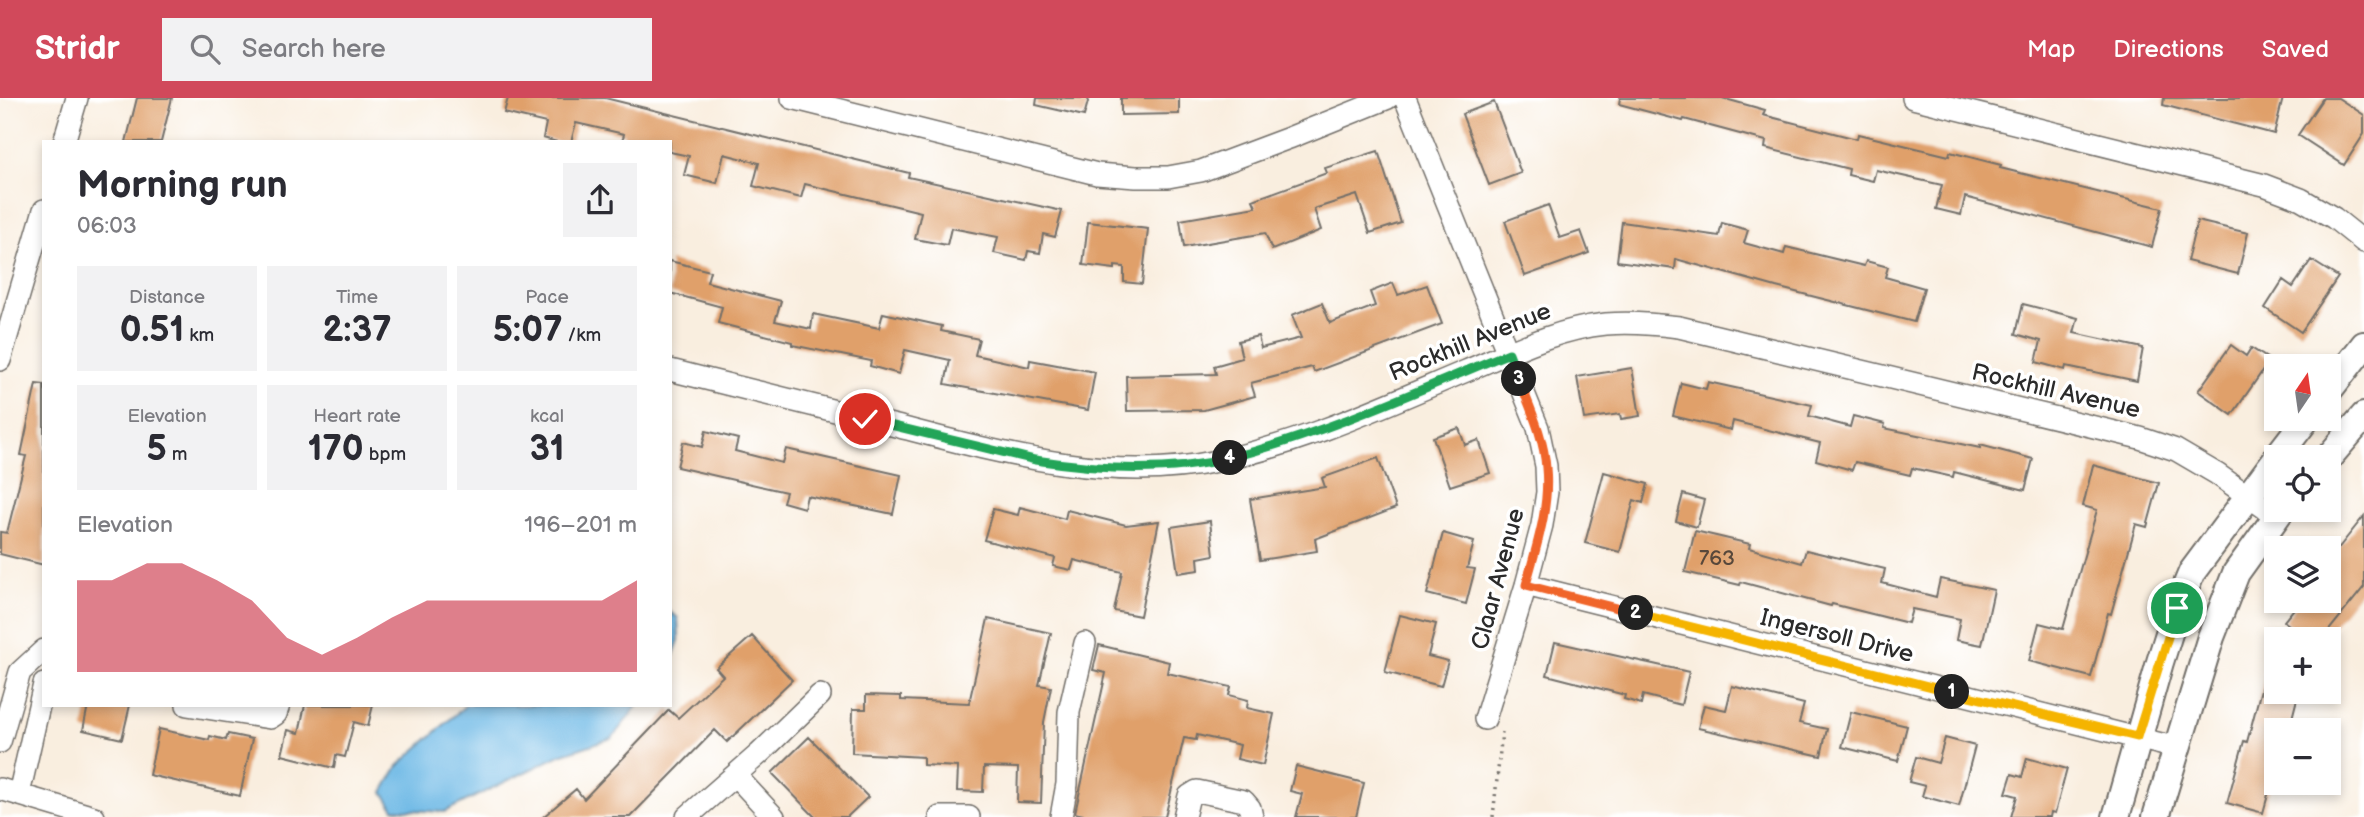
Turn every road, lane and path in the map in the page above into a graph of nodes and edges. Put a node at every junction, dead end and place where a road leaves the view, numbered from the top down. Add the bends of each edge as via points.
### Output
1 (77, 98) edge
2 (792, 98) edge
3 (1388, 98) edge
4 (1405, 98) edge
5 (1913, 98) edge
6 (65, 140) edge
7 (42, 217) edge
8 (2364, 242) edge
9 (2364, 345) edge
10 (1509, 353) junction
11 (0, 360) edge
12 (672, 370) edge
13 (2342, 373) edge
14 (2364, 416) edge
15 (2297, 431) edge
16 (2286, 445) edge
17 (2339, 445) edge
18 (2264, 474) edge
19 (2247, 496) junction
20 (2264, 505) edge
21 (2273, 522) edge
22 (1526, 585) junction
23 (1085, 643) dead end
24 (42, 660) edge
25 (42, 690) edge
26 (820, 695) dead end
27 (200, 707) edge
28 (278, 707) edge
29 (1485, 719) joint
30 (2137, 737) junction
31 (0, 742) edge
32 (2177, 748) junction
33 (735, 775) junction
34 (10, 792) edge
35 (692, 816) edge
36 (94, 817) edge
37 (774, 817) edge
38 (940, 817) edge
39 (969, 817) edge
40 (1061, 817) edge
41 (1184, 817) edge
42 (1252, 817) edge
43 (1493, 817) edge
44 (2116, 817) edge
45 (2156, 817) edge

1 - 6 street
2 - 3 street via 1097,174 1136,177 1201,171
4 - 10 street, Claar Avenue
5 - 8 street via 2264,185 2301,199
7 - 11 street
9 - 13 street
10 - 12 street, Rockhill Avenue via 1269,448 1168,468 1035,460
10 - 19 street, Rockhill Avenue via 1605,324 1679,327 2140,438 2176,450
10 - 22 street, Claar Avenue via 1538,428 1546,466 1542,525
14 - 17 street
15 - 16 street
18 - 19 street
19 - 20 street, Rockhill Avenue
19 - 30 street via 2192,572
21 - 32 street via 2236,573
22 - 29 street, Claar Avenue
22 - 30 street, Ingersoll Drive
23 - 40 street via 1069,712
24 - 31 street via 20,672
25 - 34 street
26 - 33 street
27 - 28 street via 270,718
29 - 43 path via 1502,733
30 - 32 street, Ingersoll Drive
30 - 44 street
32 - 45 street
33 - 35 street
33 - 37 street
34 - 36 street
38 - 39 street
41 - 42 street via 1189,796 1197,791 1244,801

